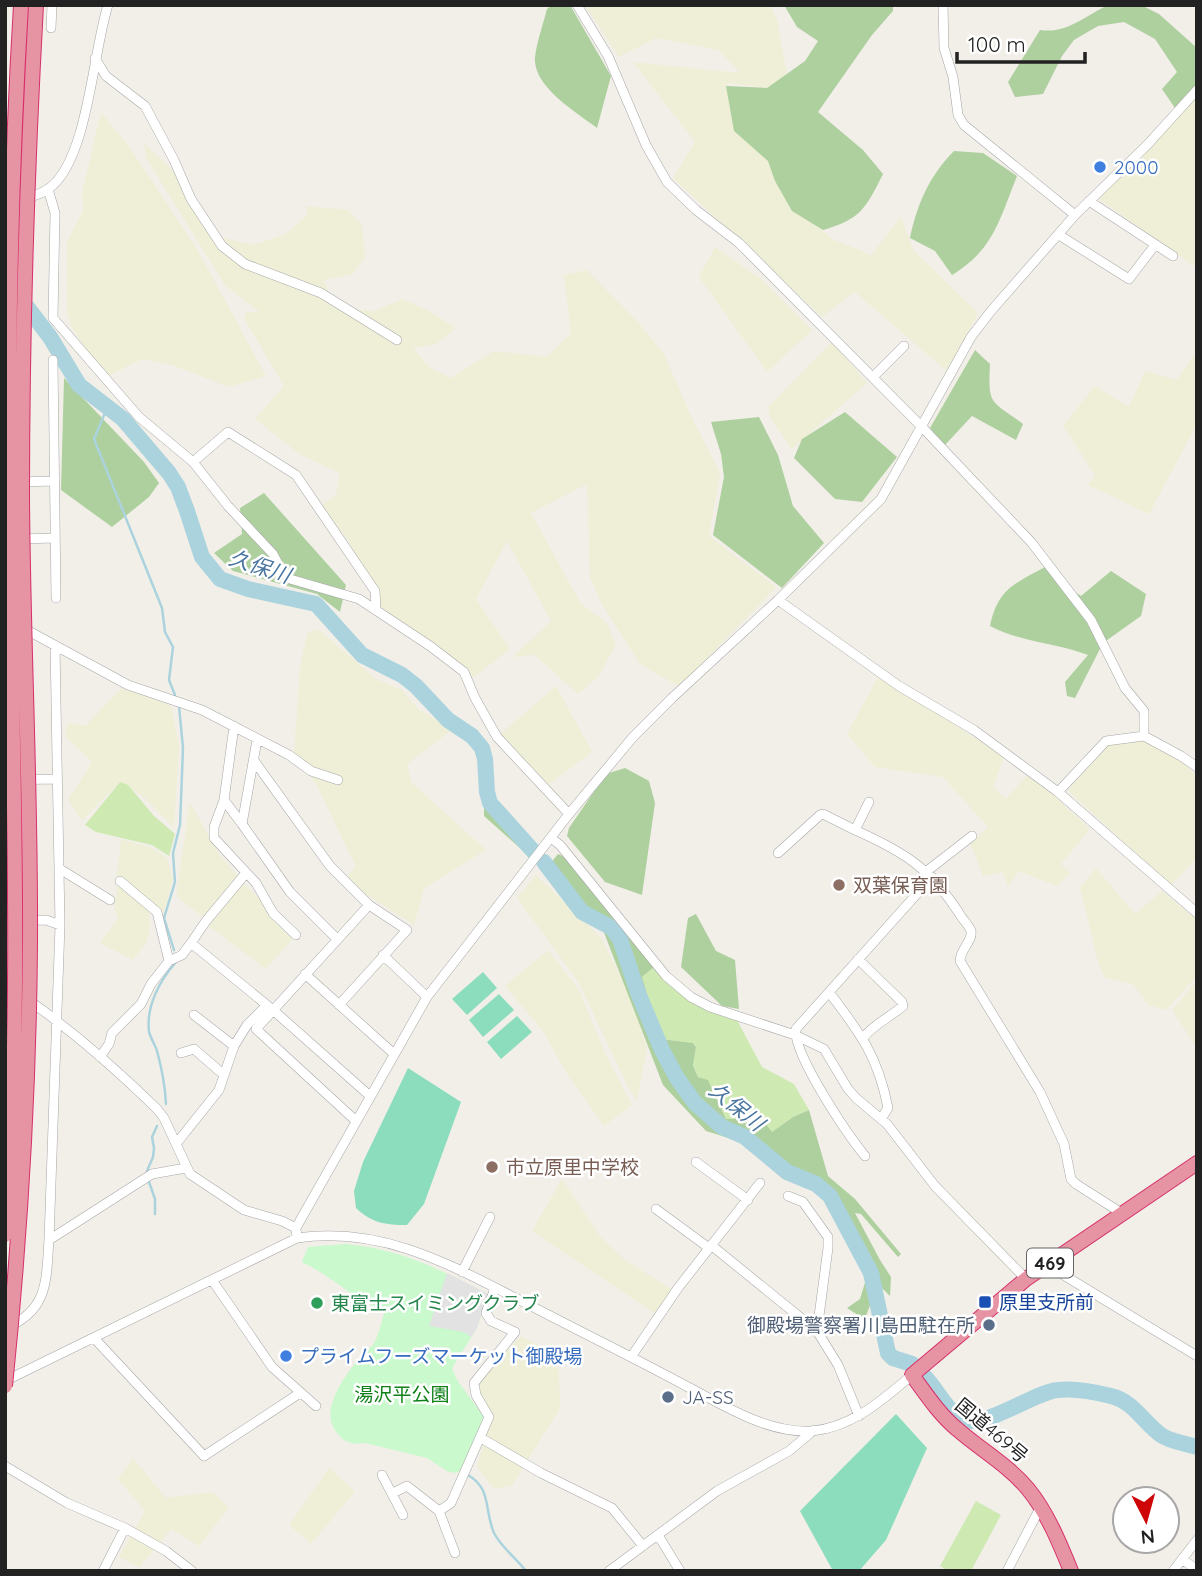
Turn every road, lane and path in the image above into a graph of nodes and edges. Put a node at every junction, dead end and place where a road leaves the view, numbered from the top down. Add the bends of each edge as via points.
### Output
1 (21, 5) edge
2 (36, 5) edge
3 (52, 5) edge
4 (108, 5) edge
5 (577, 5) edge
6 (943, 5) edge
7 (51, 28) dead end
8 (95, 58) junction
9 (1197, 90) edge
10 (48, 189) junction
11 (5, 201) edge
12 (1089, 201) junction
13 (1076, 215) junction
14 (1059, 235) junction
15 (1154, 245) junction
16 (1173, 256) dead end
17 (397, 340) dead end
18 (904, 346) dead end
19 (52, 360) dead end
20 (873, 377) junction
21 (922, 427) junction
22 (193, 462) junction
23 (54, 481) junction
24 (5, 482) edge
25 (55, 538) junction
26 (5, 539) edge
27 (56, 598) dead end
28 (778, 600) junction
29 (376, 608) junction
30 (5, 616) edge
31 (55, 645) junction
32 (234, 726) junction
33 (1144, 736) junction
34 (257, 740) junction
35 (255, 762) junction
36 (1197, 767) edge
37 (57, 779) junction
38 (5, 780) edge
39 (338, 780) dead end
40 (1058, 792) junction
41 (224, 800) junction
42 (869, 802) dead end
43 (569, 814) junction
44 (242, 824) junction
45 (855, 830) junction
46 (972, 836) dead end
47 (551, 838) junction
48 (778, 853) dead end
49 (60, 869) junction
50 (246, 873) junction
51 (930, 874) junction
52 (120, 881) dead end
53 (110, 900) dead end
54 (369, 905) junction
55 (1197, 914) edge
56 (5, 921) edge
57 (60, 925) junction
58 (296, 935) dead end
59 (337, 939) junction
60 (191, 943) junction
61 (383, 955) junction
62 (858, 959) junction
63 (169, 961) junction
64 (305, 974) junction
65 (5, 984) edge
66 (829, 992) junction
67 (427, 997) junction
68 (339, 1005) junction
69 (270, 1007) junction
70 (194, 1015) dead end
71 (57, 1021) junction
72 (795, 1035) junction
73 (863, 1038) junction
74 (234, 1046) junction
75 (181, 1054) dead end
76 (394, 1054) junction
77 (100, 1057) junction
78 (224, 1075) junction
79 (370, 1096) junction
80 (881, 1119) junction
81 (356, 1121) junction
82 (176, 1144) junction
83 (865, 1156) dead end
84 (696, 1162) dead end
85 (1197, 1163) edge
86 (186, 1168) junction
87 (760, 1183) dead end
88 (788, 1196) dead end
89 (748, 1200) junction
90 (656, 1209) dead end
91 (1123, 1214) junction
92 (490, 1217) dead end
93 (297, 1233) junction
94 (5, 1235) edge
95 (49, 1240) junction
96 (710, 1247) junction
97 (1047, 1265) junction
98 (462, 1272) junction
99 (1026, 1279) junction
100 (212, 1280) junction
101 (495, 1288) junction
102 (5, 1329) edge
103 (817, 1331) junction
104 (94, 1338) junction
105 (1197, 1356) edge
106 (631, 1357) junction
107 (912, 1375) junction
108 (5, 1384) edge
109 (300, 1393) junction
110 (316, 1406) dead end
111 (859, 1416) junction
112 (814, 1430) junction
113 (481, 1438) junction
114 (5, 1466) edge
115 (382, 1475) dead end
116 (393, 1493) junction
117 (1040, 1508) junction
118 (439, 1511) junction
119 (403, 1515) dead end
120 (125, 1528) junction
121 (658, 1535) junction
122 (1197, 1540) edge
123 (643, 1546) junction
124 (455, 1553) dead end
125 (1182, 1559) junction
126 (1197, 1570) edge
127 (103, 1571) edge
128 (192, 1571) edge
129 (609, 1571) edge
130 (680, 1571) edge
131 (1007, 1571) edge
132 (1071, 1571) edge
133 (1173, 1571) edge

1 - 94 highway, bridge via 9,346 16,941
2 - 108 highway, bridge via 23,361 28,1071
3 - 7 street
4 - 8 street
5 - 20 street via 608,56 667,182 739,243
6 - 13 street via 944,48 964,125
8 - 10 street via 72,153 59,179
8 - 17 street via 106,76 145,106 191,199 222,246 245,264 321,293
9 - 12 street
10 - 11 street
10 - 22 street via 55,213 53,318 139,417
12 - 13 street
12 - 15 street
13 - 14 street
14 - 15 street via 1129,279
14 - 21 street via 990,311
15 - 16 street
18 - 20 street
19 - 23 street
20 - 21 street
21 - 28 street via 881,499
21 - 33 street via 1031,542 1091,620 1125,688 1144,711
22 - 29 street via 274,554 290,579
22 - 29 street via 228,432 296,475 375,591
23 - 24 street
23 - 25 street
25 - 26 street
25 - 27 street
28 - 40 street via 899,686 974,730
28 - 43 street via 643,727
29 - 43 street via 464,672 497,737
30 - 31 street
31 - 32 street via 128,685 187,704
31 - 37 street
32 - 34 street
32 - 41 street
33 - 36 street
33 - 40 street via 1106,741
34 - 35 street
34 - 39 street via 311,771
35 - 44 street
35 - 54 street via 330,866
37 - 38 street
37 - 49 street
40 - 55 street
41 - 44 street
41 - 50 street via 214,838
42 - 45 street
43 - 47 street
44 - 59 street via 290,892
45 - 48 street via 820,815
45 - 51 street via 899,850
46 - 51 street
47 - 67 street
47 - 72 street via 666,976 691,998
49 - 53 street
49 - 57 street
50 - 58 street via 272,912
50 - 60 street
51 - 62 street
51 - 91 street via 971,931 960,961 1040,1092 1065,1144 1072,1179
52 - 63 street via 157,912
54 - 59 street
54 - 61 street via 407,930
56 - 57 street via 46,920
57 - 71 street
59 - 64 street
60 - 63 street via 182,955
60 - 69 street
61 - 67 street
61 - 68 street
62 - 66 street
62 - 73 street via 903,1006
63 - 77 street via 141,1004 112,1033
64 - 68 street
64 - 69 street
65 - 71 street
66 - 72 street via 796,1028
66 - 73 street
67 - 76 street
68 - 76 street
69 - 74 street via 247,1025
69 - 79 street
69 - 81 street via 256,1029
70 - 74 street
71 - 77 street
71 - 95 street
72 - 80 street via 824,1049 848,1089
72 - 83 street via 845,1131
73 - 80 street via 885,1093 888,1108
74 - 78 street
75 - 78 street via 194,1049
76 - 79 street
77 - 82 street via 157,1109
78 - 82 street via 219,1090
79 - 81 street
80 - 99 street via 935,1186
81 - 93 street
82 - 86 street
84 - 89 street
85 - 91 highway, 469
86 - 93 street via 244,1210 282,1221
86 - 95 street via 152,1174
87 - 89 street
88 - 103 street via 803,1202 828,1237
89 - 96 street
90 - 96 street
91 - 97 highway, 469
92 - 98 street
93 - 98 street via 377,1239
93 - 100 street
95 - 102 street via 43,1295 26,1318
96 - 103 street
96 - 106 street
97 - 99 highway, 469
97 - 105 street
98 - 101 street
99 - 107 highway, 469
100 - 104 street
100 - 109 street via 272,1367
101 - 106 street
101 - 113 street via 486,1313 491,1321 515,1332 474,1383 489,1417
103 - 111 street via 838,1365
104 - 108 street
104 - 109 street via 204,1456
106 - 112 street via 776,1428
107 - 111 street
107 - 117 highway, 国道469号 via 942,1415 1019,1479
109 - 110 street
111 - 112 street
112 - 121 street via 789,1451 717,1491
113 - 118 street via 451,1503
113 - 123 street via 612,1508
114 - 120 street via 67,1503
115 - 116 street
116 - 118 street via 407,1486
116 - 119 street
117 - 131 street
117 - 132 highway, 国道469号
118 - 124 street
120 - 127 street
120 - 128 street
121 - 123 street
121 - 130 street
122 - 125 street
123 - 129 street
125 - 126 street
125 - 133 street

